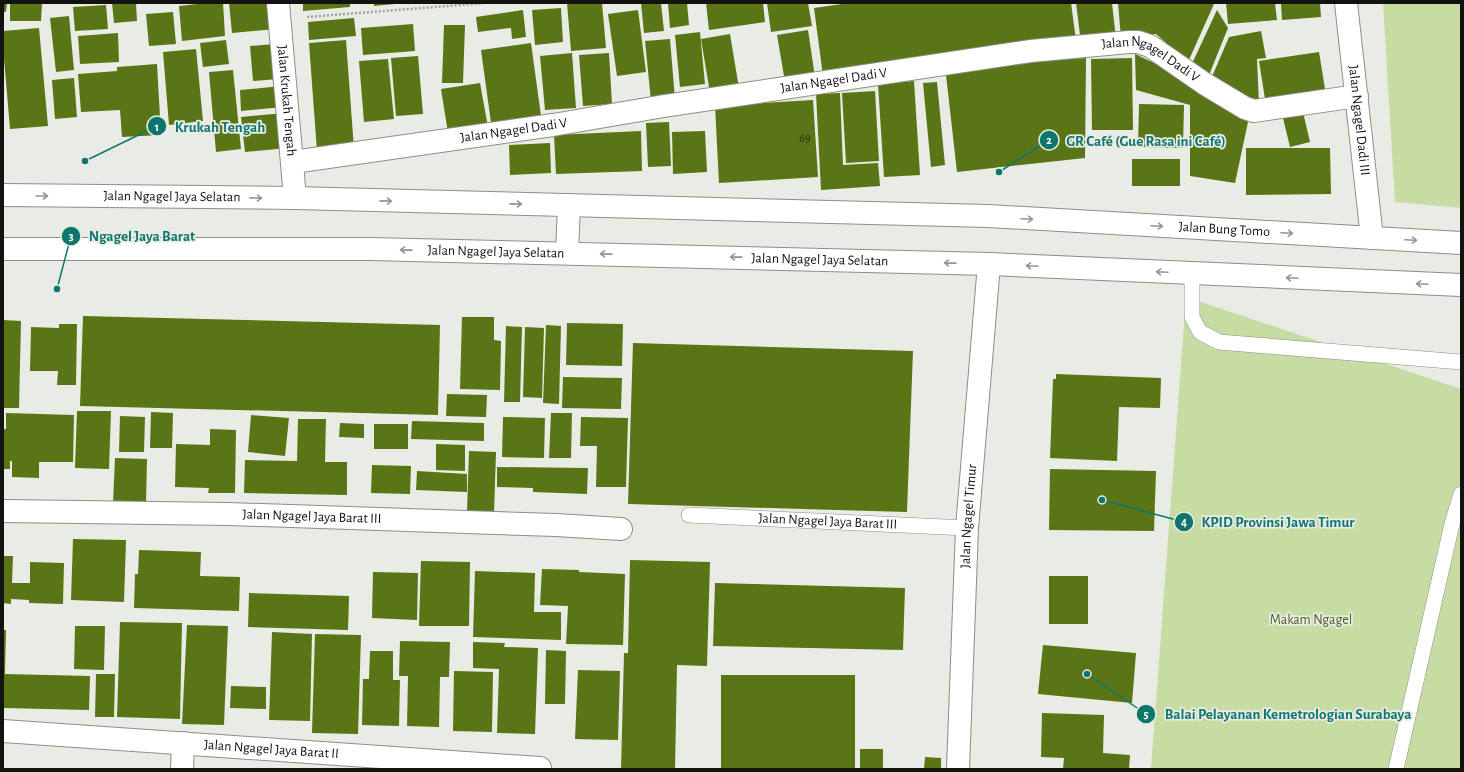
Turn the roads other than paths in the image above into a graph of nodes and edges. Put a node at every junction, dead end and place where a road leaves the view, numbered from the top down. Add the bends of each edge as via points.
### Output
1 (1346, 3) edge
2 (278, 11) edge
3 (1357, 96) junction
4 (293, 162) junction
5 (3, 195) edge
6 (295, 198) junction
7 (569, 205) junction
8 (988, 216) joint
9 (1372, 238) junction
10 (1461, 243) edge
11 (3, 249) edge
12 (567, 253) junction
13 (989, 264) junction
14 (1192, 273) junction
15 (1461, 285) edge
16 (1461, 362) edge
17 (1461, 494) edge
18 (3, 510) edge
19 (689, 515) dead end
20 (967, 528) junction
21 (621, 529) dead end
22 (3, 731) edge
23 (183, 743) junction
24 (540, 768) edge
25 (182, 769) edge
26 (958, 769) edge
27 (1396, 769) edge

1 - 3 street, Jalan Ngagel Dadi III
2 - 4 street, Jalan Krukah Tengah
3 - 4 street, Jalan Ngagel Dadi V via 1254,111 1205,84 1150,46 1129,42 1031,51 671,104 553,125
3 - 9 street, Jalan Ngagel Dadi III
4 - 6 street, Jalan Krukah Tengah
5 -> 6 street, Jalan Ngagel Jaya Selatan
6 -> 7 street, Jalan Ngagel Jaya Selatan
7 - 8 street, Jalan Ngagel Jaya Selatan
7 - 12 street
8 -> 9 street, Jalan Bung Tomo
9 -> 10 street, Jalan Bung Tomo
12 -> 11 street, Jalan Ngagel Jaya Selatan via 371,249
13 -> 12 street, Jalan Ngagel Jaya Selatan
14 -> 13 street
13 - 20 street, Jalan Ngagel Timur
15 -> 14 street
14 - 16 lane via 1192,317 1200,332 1219,342
17 - 27 lane
18 - 21 street, Jalan Ngagel Jaya Barat III via 229,514
19 - 20 lane, Jalan Ngagel Jaya Barat III
20 - 26 street, Jalan Ngagel Timur
22 - 23 street, Jalan Ngagel Jaya Barat II
23 - 24 street, Jalan Ngagel Jaya Barat II
23 - 25 street

